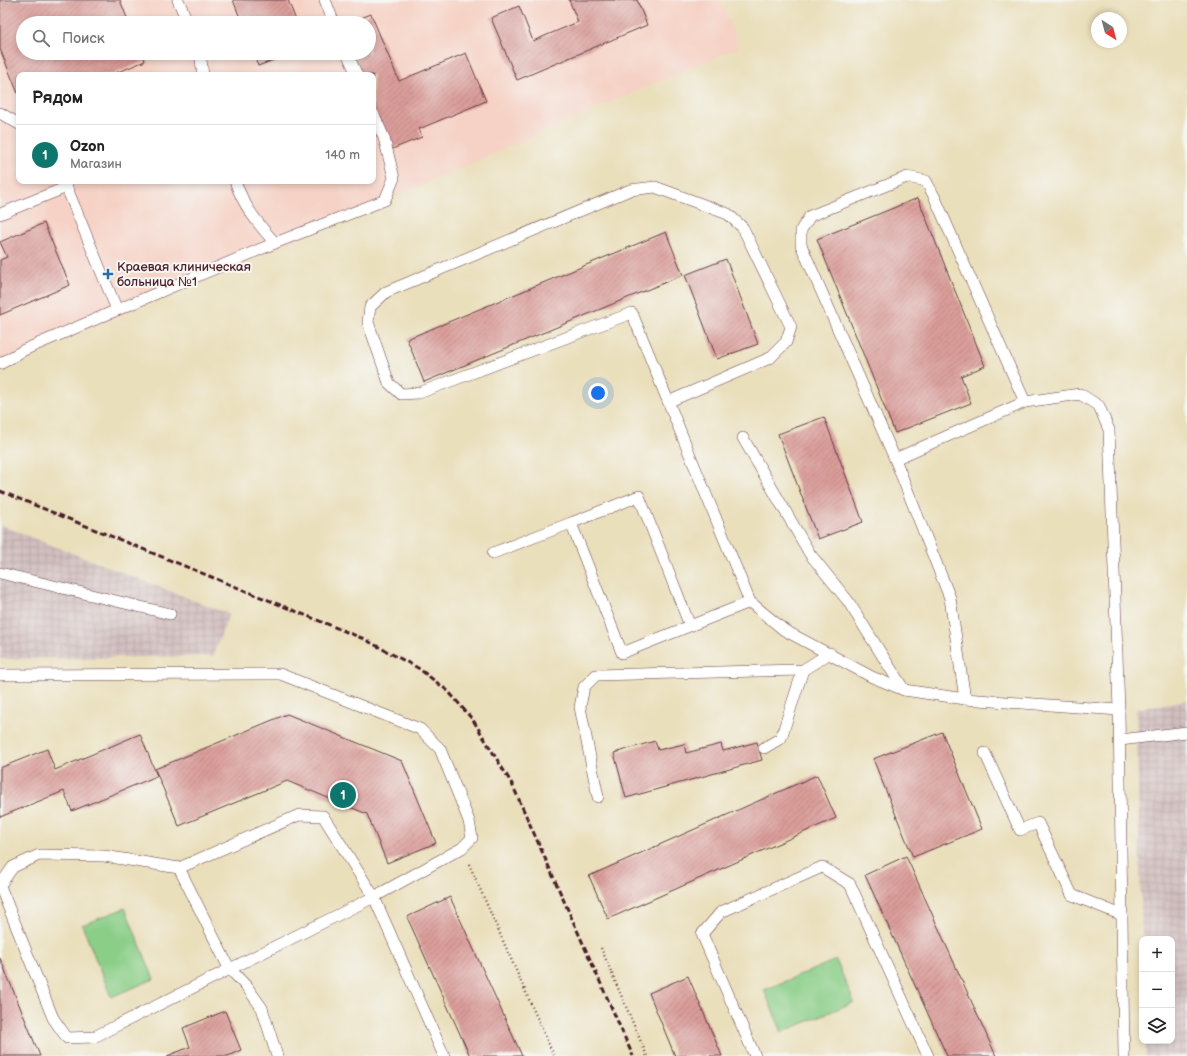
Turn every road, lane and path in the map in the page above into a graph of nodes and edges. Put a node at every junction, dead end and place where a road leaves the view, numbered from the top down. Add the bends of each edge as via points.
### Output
1 (178, 0) edge
2 (325, 0) edge
3 (185, 16) edge
4 (331, 16) edge
5 (201, 60) edge
6 (350, 60) edge
7 (203, 72) edge
8 (355, 72) edge
9 (0, 113) edge
10 (376, 120) edge
11 (16, 122) edge
12 (66, 184) edge
13 (236, 184) edge
14 (0, 214) edge
15 (275, 243) junction
16 (117, 310) junction
17 (0, 364) edge
18 (670, 401) junction
19 (1025, 402) junction
20 (743, 438) dead end
21 (895, 459) junction
22 (571, 523) junction
23 (493, 553) dead end
24 (0, 573) edge
25 (750, 602) junction
26 (170, 614) dead end
27 (690, 626) junction
28 (830, 653) junction
29 (803, 670) junction
30 (0, 675) edge
31 (904, 690) junction
32 (965, 699) junction
33 (1119, 710) junction
34 (1187, 732) edge
35 (1120, 740) junction
36 (764, 748) dead end
37 (985, 753) dead end
38 (598, 797) dead end
39 (462, 848) junction
40 (179, 868) junction
41 (0, 886) edge
42 (374, 897) junction
43 (1122, 915) junction
44 (601, 948) dead end
45 (229, 968) junction
46 (277, 1056) edge
47 (444, 1056) edge
48 (554, 1056) edge
49 (647, 1056) edge
50 (755, 1056) edge
51 (928, 1056) edge
52 (1124, 1056) edge

1 - 3 lane
2 - 4 lane
5 - 7 lane
6 - 8 lane
9 - 11 lane
10 - 15 lane via 384,138 394,178 385,200
12 - 14 lane
12 - 16 lane
13 - 15 lane via 240,196 259,226
15 - 16 lane
16 - 17 lane via 24,350
18 - 18 lane via 770,358 786,342 791,327 743,228 728,214 655,187 630,190 386,292 370,307 368,322 389,383 401,394 419,393 632,313
18 - 25 lane
19 - 21 lane
19 - 21 lane via 926,181 907,177 810,216 801,230 801,245
19 - 33 lane via 1080,394 1099,406 1109,430
20 - 31 lane via 810,554 848,601
21 - 32 lane via 950,598
22 - 23 lane
22 - 27 lane via 622,652
22 - 27 lane via 639,496
24 - 26 lane
25 - 27 lane
25 - 28 lane via 784,630
28 - 29 lane
28 - 31 lane
29 - 36 lane via 781,738
29 - 38 lane via 596,675 584,687 580,707
30 - 39 lane via 280,674 420,729 440,749 469,821 472,838
31 - 32 lane
32 - 33 lane
33 - 35 lane
34 - 35 lane
35 - 43 lane
37 - 43 lane via 1020,830 1038,823 1072,895
39 - 42 lane
39 - 48 path
40 - 41 lane via 104,856 39,855 13,867
40 - 42 lane via 298,815 323,816
40 - 45 lane
41 - 45 lane via 53,1018 67,1038 94,1037
42 - 45 lane
42 - 47 lane
43 - 52 lane
44 - 49 path
45 - 46 lane via 262,1008
50 - 51 lane via 702,934 721,912 822,867 850,884

